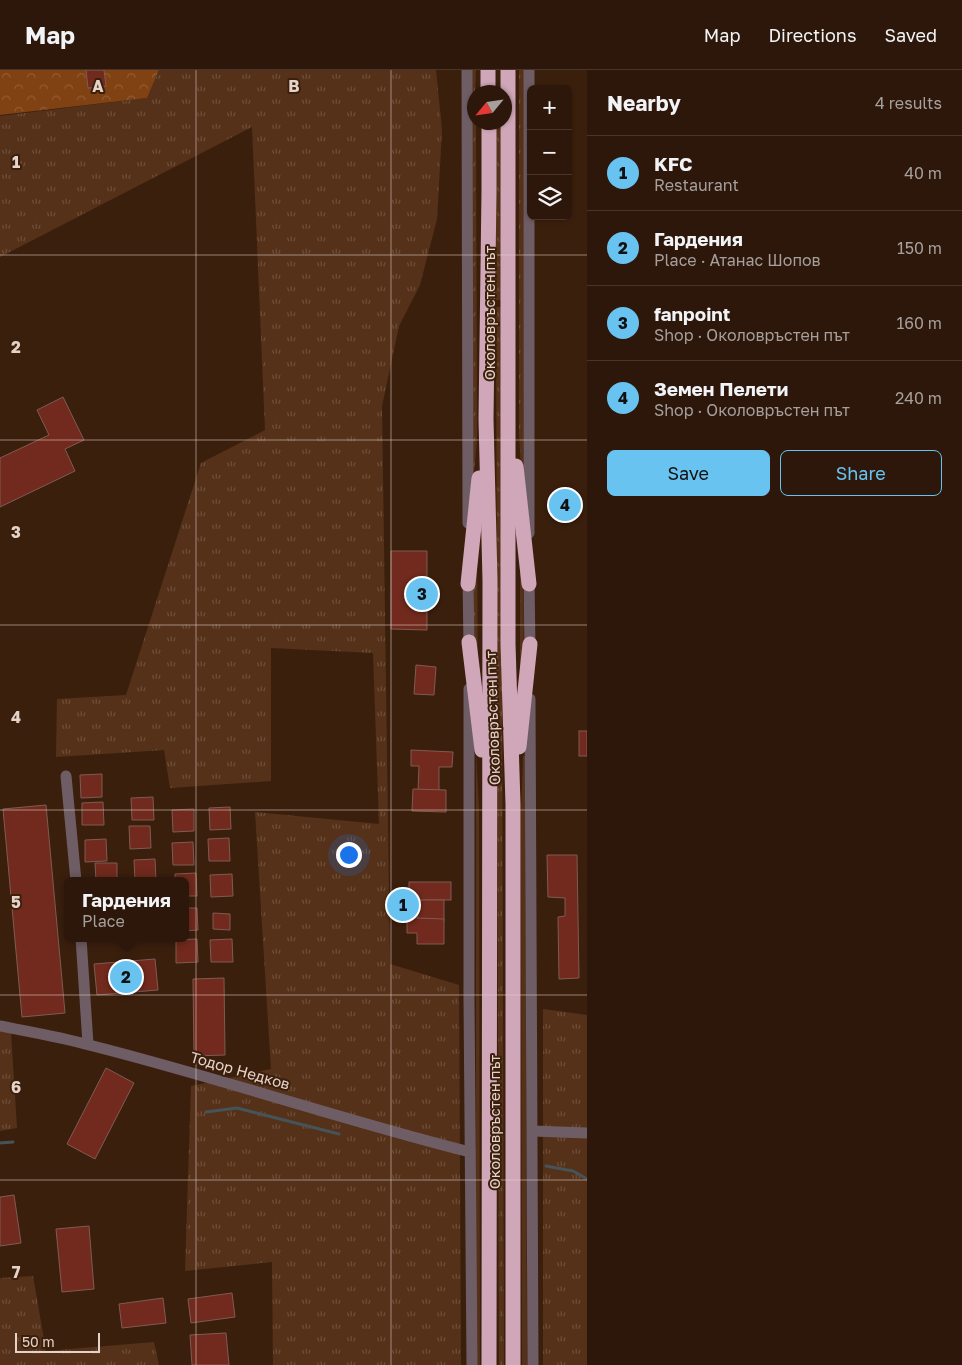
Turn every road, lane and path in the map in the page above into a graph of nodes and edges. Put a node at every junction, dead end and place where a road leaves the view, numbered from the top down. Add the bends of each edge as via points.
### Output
1 (467, 70) edge
2 (488, 70) edge
3 (508, 70) edge
4 (529, 70) edge
5 (488, 85) edge
6 (489, 130) edge
7 (508, 392) junction
8 (486, 419) junction
9 (468, 584) junction
10 (529, 584) junction
11 (469, 642) junction
12 (530, 644) junction
13 (66, 776) dead end
14 (514, 804) junction
15 (490, 817) junction
16 (76, 877) edge
17 (81, 942) edge
18 (0, 1026) edge
19 (88, 1044) junction
20 (533, 1131) junction
21 (587, 1133) edge
22 (470, 1152) junction
23 (472, 1365) edge
24 (489, 1365) edge
25 (513, 1365) edge
26 (533, 1365) edge

1 - 9 street
2 - 5 highway
3 - 7 highway, Околовръстен път
4 - 10 street
6 - 8 highway, Околовръстен път
7 - 10 highway
7 - 14 highway, Околовръстен път via 508,644
8 - 9 highway
8 - 15 highway, Околовръстен път
9 - 11 street
10 - 12 street
11 - 15 highway
11 - 22 street
12 - 14 highway
12 - 20 street
13 - 16 street
14 - 25 highway, Околовръстен път
15 - 24 highway, Околовръстен път
17 - 19 street
18 - 19 street, Тодор Недков
19 - 22 street, Тодор Недков
20 - 21 street
20 - 26 street
22 - 23 street

